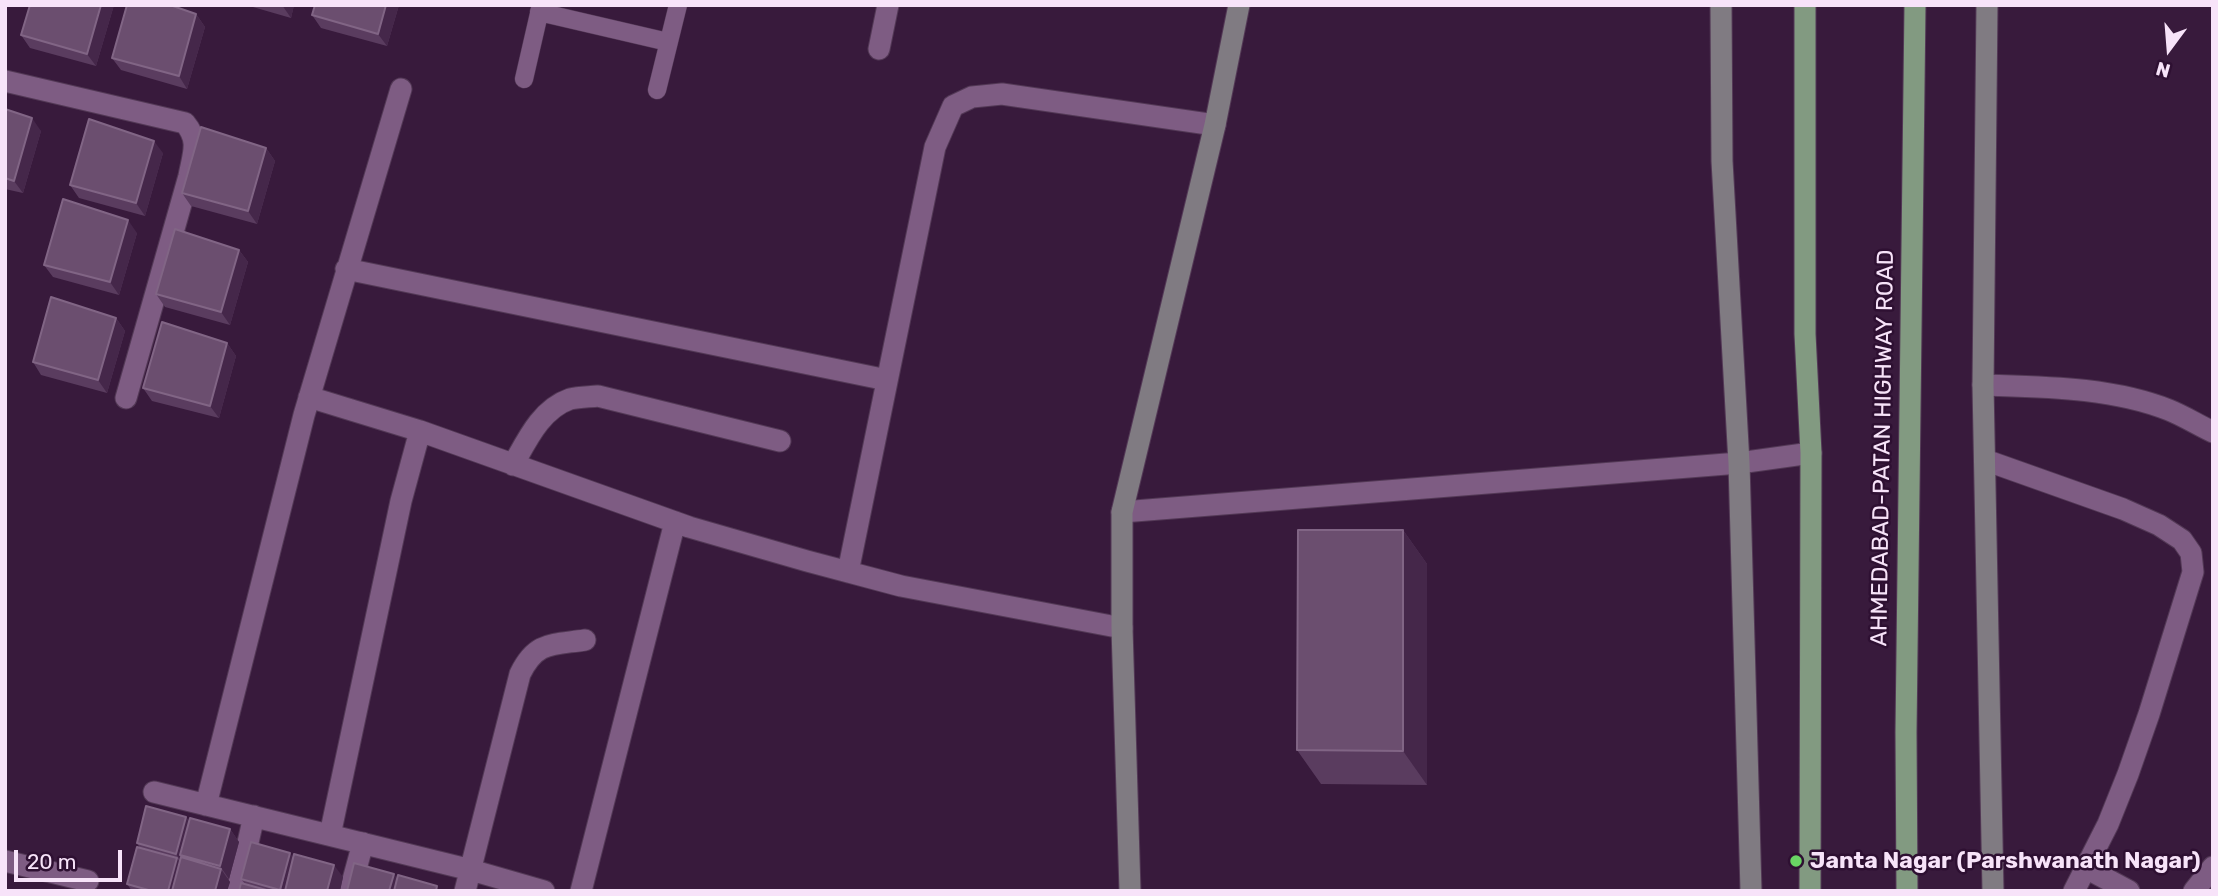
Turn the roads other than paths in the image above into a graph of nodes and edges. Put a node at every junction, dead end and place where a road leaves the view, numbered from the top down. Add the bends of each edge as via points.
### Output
1 (678, 5) edge
2 (888, 5) edge
3 (1239, 5) edge
4 (1721, 5) edge
5 (1805, 5) edge
6 (1915, 5) edge
7 (1987, 5) edge
8 (540, 9) edge
9 (668, 42) junction
10 (879, 49) dead end
11 (524, 79) dead end
12 (5, 81) edge
13 (401, 89) dead end
14 (657, 90) dead end
15 (1215, 125) junction
16 (346, 269) junction
17 (887, 380) junction
18 (1983, 385) junction
19 (309, 397) junction
20 (126, 398) dead end
21 (420, 431) junction
22 (2213, 432) edge
23 (780, 441) dead end
24 (1811, 453) junction
25 (1985, 460) junction
26 (1740, 463) junction
27 (513, 465) junction
28 (1122, 513) junction
29 (675, 522) junction
30 (848, 572) junction
31 (1122, 628) junction
32 (585, 640) dead end
33 (154, 792) dead end
34 (206, 805) junction
35 (254, 816) junction
36 (330, 835) junction
37 (363, 843) junction
38 (5, 861) edge
39 (2213, 867) edge
40 (2086, 868) junction
41 (471, 870) junction
42 (88, 881) dead end
43 (237, 891) edge
44 (350, 891) edge
45 (465, 891) edge
46 (544, 891) edge
47 (581, 891) edge
48 (1130, 891) edge
49 (1751, 891) edge
50 (1810, 891) edge
51 (1907, 891) edge
52 (1993, 891) edge
53 (2074, 891) edge
54 (2129, 891) edge
55 (2194, 891) edge

1 - 9 lane
2 - 10 street
3 - 15 street
4 - 26 street via 1722,161
5 - 24 main road via 1805,334
6 - 51 main road, AHMEDABAD-PATAN HIGHWAY ROAD
7 - 18 street
8 - 9 lane
8 - 11 lane
9 - 14 lane
12 - 20 street via 185,123 194,134 189,176
13 - 16 street
15 - 17 street via 1002,94 972,97 953,106 935,148
15 - 28 street
16 - 17 street
16 - 19 street
17 - 30 street
18 - 22 street via 2054,387 2115,396 2169,410
18 - 25 street
19 - 21 street
19 - 34 street
21 - 27 street
21 - 36 street
23 - 27 street via 598,396 571,399 554,408 536,426
24 - 26 street
24 - 50 main road
25 - 40 street via 2159,525 2182,540 2191,553 2193,572 2149,713 2108,824
25 - 52 street
26 - 28 street
26 - 49 street
27 - 29 street
28 - 31 street
29 - 30 street
29 - 47 street
30 - 31 street
31 - 48 street
32 - 41 street via 546,646 528,657 517,684
33 - 34 street
34 - 35 street
35 - 36 street
35 - 43 street
36 - 37 street
37 - 41 street
37 - 44 street
38 - 42 street
39 - 55 street
40 - 53 street
40 - 54 street
41 - 45 street
41 - 46 street

